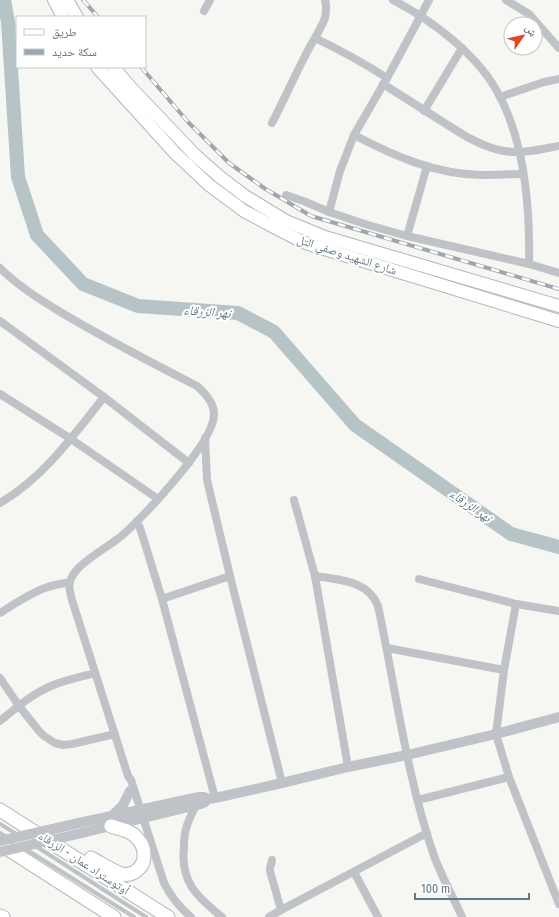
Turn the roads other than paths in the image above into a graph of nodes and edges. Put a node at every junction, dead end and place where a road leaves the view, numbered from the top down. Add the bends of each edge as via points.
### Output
1 (54, 0) edge
2 (67, 0) edge
3 (210, 0) edge
4 (326, 0) edge
5 (393, 0) edge
6 (429, 0) edge
7 (506, 0) edge
8 (524, 0) edge
9 (520, 8) junction
10 (204, 11) dead end
11 (420, 15) junction
12 (62, 16) edge
13 (76, 16) edge
14 (315, 38) junction
15 (462, 48) junction
16 (559, 48) edge
17 (98, 68) edge
18 (114, 68) edge
19 (559, 79) edge
20 (385, 81) junction
21 (500, 97) junction
22 (424, 111) junction
23 (272, 123) dead end
24 (354, 135) junction
25 (559, 146) edge
26 (519, 152) junction
27 (427, 166) junction
28 (523, 174) junction
29 (286, 194) dead end
30 (329, 212) junction
31 (407, 236) junction
32 (529, 264) junction
33 (0, 268) edge
34 (559, 273) edge
35 (0, 275) edge
36 (9, 276) junction
37 (559, 306) edge
38 (0, 321) edge
39 (559, 321) edge
40 (0, 394) edge
41 (104, 397) junction
42 (205, 438) junction
43 (71, 439) junction
44 (189, 462) junction
45 (158, 499) junction
46 (294, 500) dead end
47 (0, 503) edge
48 (137, 521) junction
49 (230, 576) junction
50 (315, 576) junction
51 (419, 579) dead end
52 (70, 582) junction
53 (162, 599) junction
54 (516, 604) junction
55 (559, 611) edge
56 (0, 613) edge
57 (387, 648) junction
58 (504, 670) junction
59 (95, 673) junction
60 (0, 678) edge
61 (19, 706) junction
62 (559, 717) edge
63 (0, 721) edge
64 (115, 734) junction
65 (496, 734) junction
66 (407, 755) junction
67 (348, 767) junction
68 (128, 776) junction
69 (509, 777) junction
70 (282, 783) junction
71 (130, 791) junction
72 (211, 798) junction
73 (418, 800) junction
74 (196, 806) junction
75 (0, 810) edge
76 (139, 815) junction
77 (112, 821) junction
78 (0, 824) edge
79 (80, 828) junction
80 (0, 833) edge
81 (427, 833) junction
82 (13, 841) dead end
83 (0, 843) edge
84 (19, 845) dead end
85 (63, 849) junction
86 (0, 852) edge
87 (144, 854) junction
88 (272, 860) dead end
89 (354, 872) junction
90 (559, 904) edge
91 (281, 910) junction
92 (114, 917) edge
93 (134, 917) edge
94 (146, 917) edge
95 (168, 917) edge
96 (191, 917) edge
97 (222, 917) edge
98 (269, 917) edge
99 (378, 917) edge
100 (462, 917) edge

1 - 12 main road
2 - 13 main road
3 - 10 street
4 - 14 street via 325,16
5 - 11 street
6 - 11 street
7 - 9 street
8 - 9 street
9 - 16 street via 529,14
11 - 15 street
11 - 20 street
14 - 20 street via 369,66
14 - 23 street
15 - 21 street via 478,64
15 - 22 street
17 - 39 main road, شارع الشهيد وصفي التل via 175,153 208,185 244,211 303,242
18 - 37 main road, شارع الشهيد وصفي التل via 196,156 245,196 286,221 325,237
19 - 21 street
20 - 22 street
20 - 24 street
21 - 26 street
22 - 26 street via 475,142 500,150
24 - 27 street via 387,152
24 - 30 street via 340,171
25 - 26 street
26 - 28 street
27 - 28 street via 458,173
27 - 31 street
28 - 32 street via 529,224
29 - 30 street
30 - 31 street
31 - 32 street
32 - 34 street
33 - 36 street
35 - 36 street
36 - 42 street via 84,326 197,386 210,400 214,414
38 - 41 street
40 - 43 street
41 - 43 street
41 - 44 street
42 - 44 street
42 - 49 street via 207,480
43 - 45 street
43 - 47 street via 24,486
44 - 45 street
45 - 48 street
46 - 50 street
48 - 52 street via 81,566
48 - 53 street
49 - 53 street
49 - 70 street
50 - 57 street via 353,583 368,590 378,606
50 - 67 street
51 - 54 street
52 - 56 street via 36,592
52 - 59 street via 72,600
53 - 72 street
54 - 55 street
54 - 58 street
57 - 58 street
57 - 66 street
58 - 65 street
59 - 61 street via 50,686
59 - 64 street
60 - 61 street
61 - 63 street
61 - 64 street via 44,736 55,743 72,744
62 - 65 street
64 - 68 street
65 - 66 street
65 - 69 street
66 - 67 street
66 - 73 street
67 - 70 street
68 - 71 street
68 - 76 street
69 - 73 street
69 - 90 street
70 - 72 street
71 - 76 street
71 - 77 street
72 - 74 street
72 - 76 street via 199,797
73 - 81 street
74 - 76 street
74 - 97 street via 186,829 183,866 188,881 196,893
75 - 85 highway, أوتوستراد عمان - الزرقاء
76 - 77 street
76 - 87 street
76 - 96 street via 169,894
77 - 79 street
77 - 87 highway via 136,836
78 - 94 lane
79 - 83 street, bridge
79 - 86 street, bridge
80 - 82 lane
81 - 89 street
81 - 100 street
83 - 92 highway
84 - 93 lane
85 - 87 highway via 83,853 122,874 134,873 139,869
85 - 95 highway, أوتوستراد عمان - الزرقاء
88 - 91 street via 269,867
89 - 91 street
89 - 99 street
91 - 98 street

